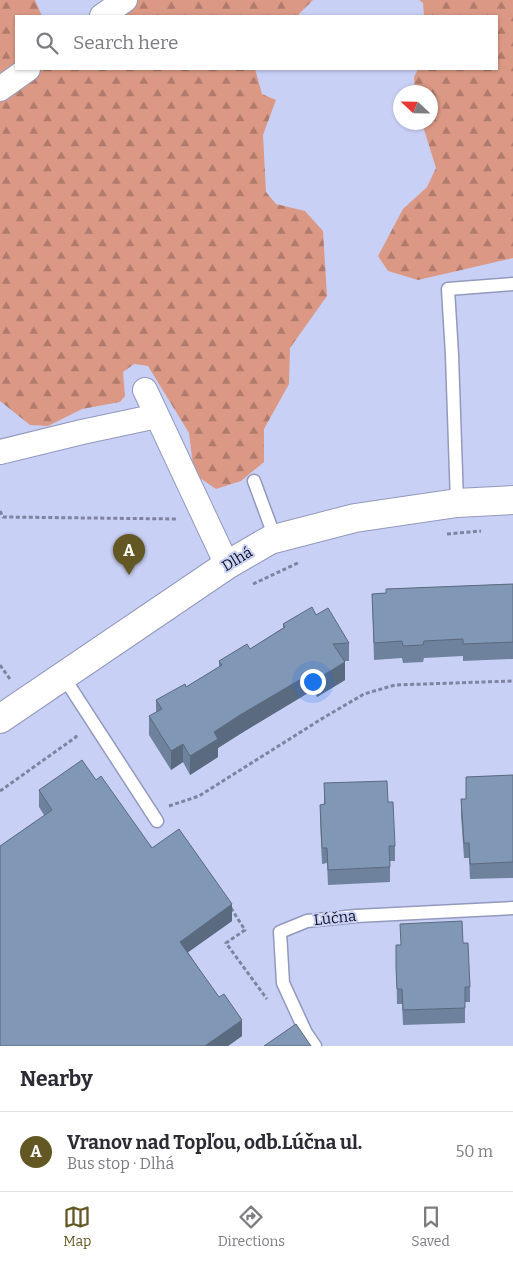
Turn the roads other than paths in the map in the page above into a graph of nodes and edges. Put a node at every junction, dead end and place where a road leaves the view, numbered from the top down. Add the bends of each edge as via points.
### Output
1 (125, 0) edge
2 (103, 15) edge
3 (27, 70) edge
4 (0, 89) edge
5 (513, 284) edge
6 (145, 390) dead end
7 (157, 416) junction
8 (0, 452) edge
9 (254, 481) dead end
10 (513, 500) edge
11 (457, 503) junction
12 (275, 538) junction
13 (227, 565) junction
14 (63, 676) junction
15 (0, 720) edge
16 (155, 818) road end
17 (513, 908) edge
18 (315, 1046) edge

1 - 2 street
3 - 4 street
5 - 11 lane via 448,289
6 - 7 street
7 - 8 street
7 - 13 street
9 - 12 lane
10 - 11 street, Dlhá
11 - 12 street, Dlhá via 355,518
12 - 13 street, Dlhá
13 - 14 street, Dlhá
14 - 15 street, Dlhá
14 - 16 lane
17 - 18 lane, Lúčna via 336,918 307,921 280,932 283,983

